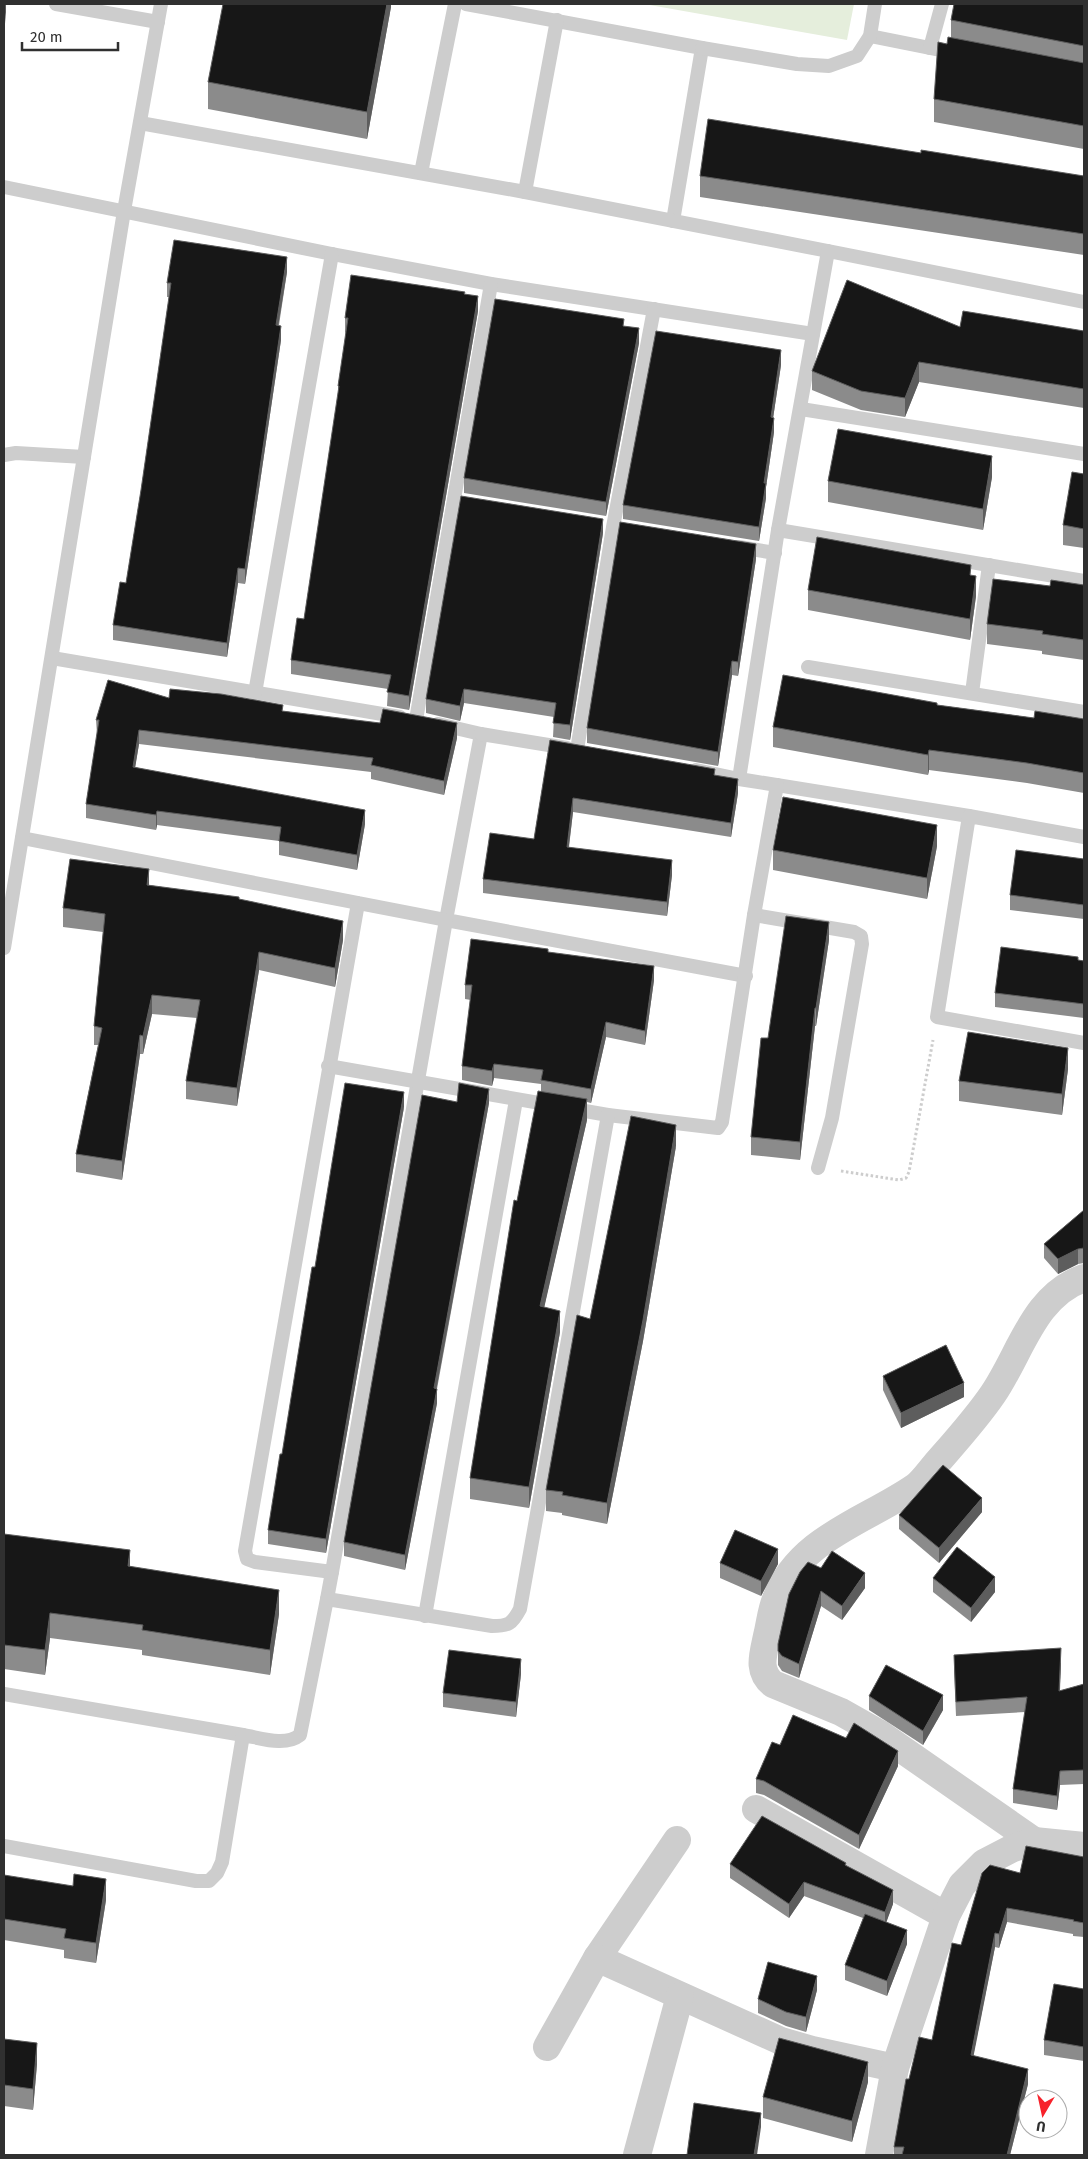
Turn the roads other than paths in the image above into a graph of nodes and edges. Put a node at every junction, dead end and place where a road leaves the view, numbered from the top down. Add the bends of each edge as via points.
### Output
1 (56, 4) edge
2 (161, 4) edge
3 (455, 4) edge
4 (466, 4) edge
5 (876, 4) edge
6 (942, 4) edge
7 (557, 20) junction
8 (158, 22) junction
9 (870, 36) junction
10 (702, 48) junction
11 (930, 48) junction
12 (969, 55) edge
13 (140, 123) junction
14 (421, 173) junction
15 (4, 187) edge
16 (525, 192) junction
17 (124, 211) junction
18 (673, 221) junction
19 (828, 251) junction
20 (332, 254) junction
21 (491, 284) junction
22 (1084, 302) edge
23 (654, 309) junction
24 (813, 334) junction
25 (801, 409) junction
26 (1084, 454) edge
27 (4, 455) edge
28 (84, 457) junction
29 (778, 530) junction
30 (727, 545) edge
31 (775, 553) junction
32 (989, 566) junction
33 (1084, 581) edge
34 (52, 658) junction
35 (808, 667) dead end
36 (255, 692) junction
37 (972, 693) junction
38 (1084, 712) edge
39 (416, 720) junction
40 (481, 734) junction
41 (577, 750) junction
42 (595, 753) edge
43 (684, 768) edge
44 (738, 779) junction
45 (777, 785) junction
46 (969, 816) junction
47 (1084, 837) edge
48 (22, 838) junction
49 (358, 903) junction
50 (754, 915) junction
51 (446, 920) junction
52 (4, 948) edge
53 (746, 976) junction
54 (1084, 1043) edge
55 (328, 1066) junction
56 (416, 1082) junction
57 (516, 1100) junction
58 (608, 1115) junction
59 (818, 1168) road end
60 (1084, 1278) edge
61 (332, 1572) junction
62 (327, 1598) junction
63 (425, 1616) junction
64 (4, 1694) edge
65 (243, 1735) junction
66 (756, 1810) dead end
67 (677, 1840) dead end
68 (1034, 1841) junction
69 (4, 1846) edge
70 (1084, 1846) edge
71 (946, 1916) junction
72 (597, 1958) junction
73 (680, 1996) junction
74 (547, 2047) dead end
75 (895, 2068) junction
76 (637, 2155) edge
77 (879, 2155) edge

1 - 8 lane
2 - 8 lane
3 - 14 lane
4 - 7 lane
5 - 9 lane
6 - 11 lane
7 - 10 lane
7 - 16 lane
8 - 13 lane
9 - 10 lane via 857,56 829,66 797,64
9 - 11 lane
10 - 18 lane
11 - 12 lane
13 - 14 lane
13 - 17 lane
14 - 16 lane
15 - 17 lane
16 - 18 lane
17 - 20 lane
17 - 28 lane
18 - 19 lane
19 - 22 lane
19 - 24 lane
20 - 21 lane
20 - 36 lane
21 - 23 lane
21 - 39 lane via 458,501
23 - 24 lane
23 - 41 lane via 613,527
24 - 25 lane
25 - 26 lane
25 - 29 lane
27 - 28 lane
28 - 34 lane
29 - 31 lane
29 - 32 lane
30 - 31 lane
31 - 44 lane
32 - 33 lane
32 - 37 lane
34 - 36 lane
34 - 48 lane
35 - 37 lane
36 - 39 lane
37 - 38 lane
39 - 40 lane
40 - 41 lane
40 - 51 lane
41 - 42 lane
43 - 44 lane
44 - 45 lane
45 - 46 lane
45 - 50 lane
46 - 47 lane
46 - 54 lane via 937,1017
48 - 49 lane
48 - 52 lane
49 - 51 lane
49 - 55 lane
50 - 53 lane
50 - 59 lane via 854,932 860,936 862,944 832,1118
51 - 53 lane
51 - 56 lane
53 - 58 lane via 722,1122 718,1128
55 - 56 lane
55 - 61 lane via 245,1551 248,1559 255,1562
56 - 57 lane
56 - 61 lane
57 - 58 lane
57 - 63 lane
58 - 63 lane via 520,1609 506,1626
60 - 68 street via 1053,1296 1037,1316 994,1393 916,1486 825,1539 804,1557 776,1599 762,1657 762,1669 773,1684 840,1712 880,1734
61 - 62 lane
62 - 63 lane
62 - 65 lane via 300,1735 293,1741 282,1742
64 - 65 lane
65 - 69 lane via 222,1862 209,1881
66 - 71 street
67 - 72 street
68 - 70 street
68 - 71 street via 984,1864 962,1885
71 - 75 street
72 - 73 street
72 - 74 street
73 - 75 street via 781,2040
73 - 76 street
75 - 77 street

